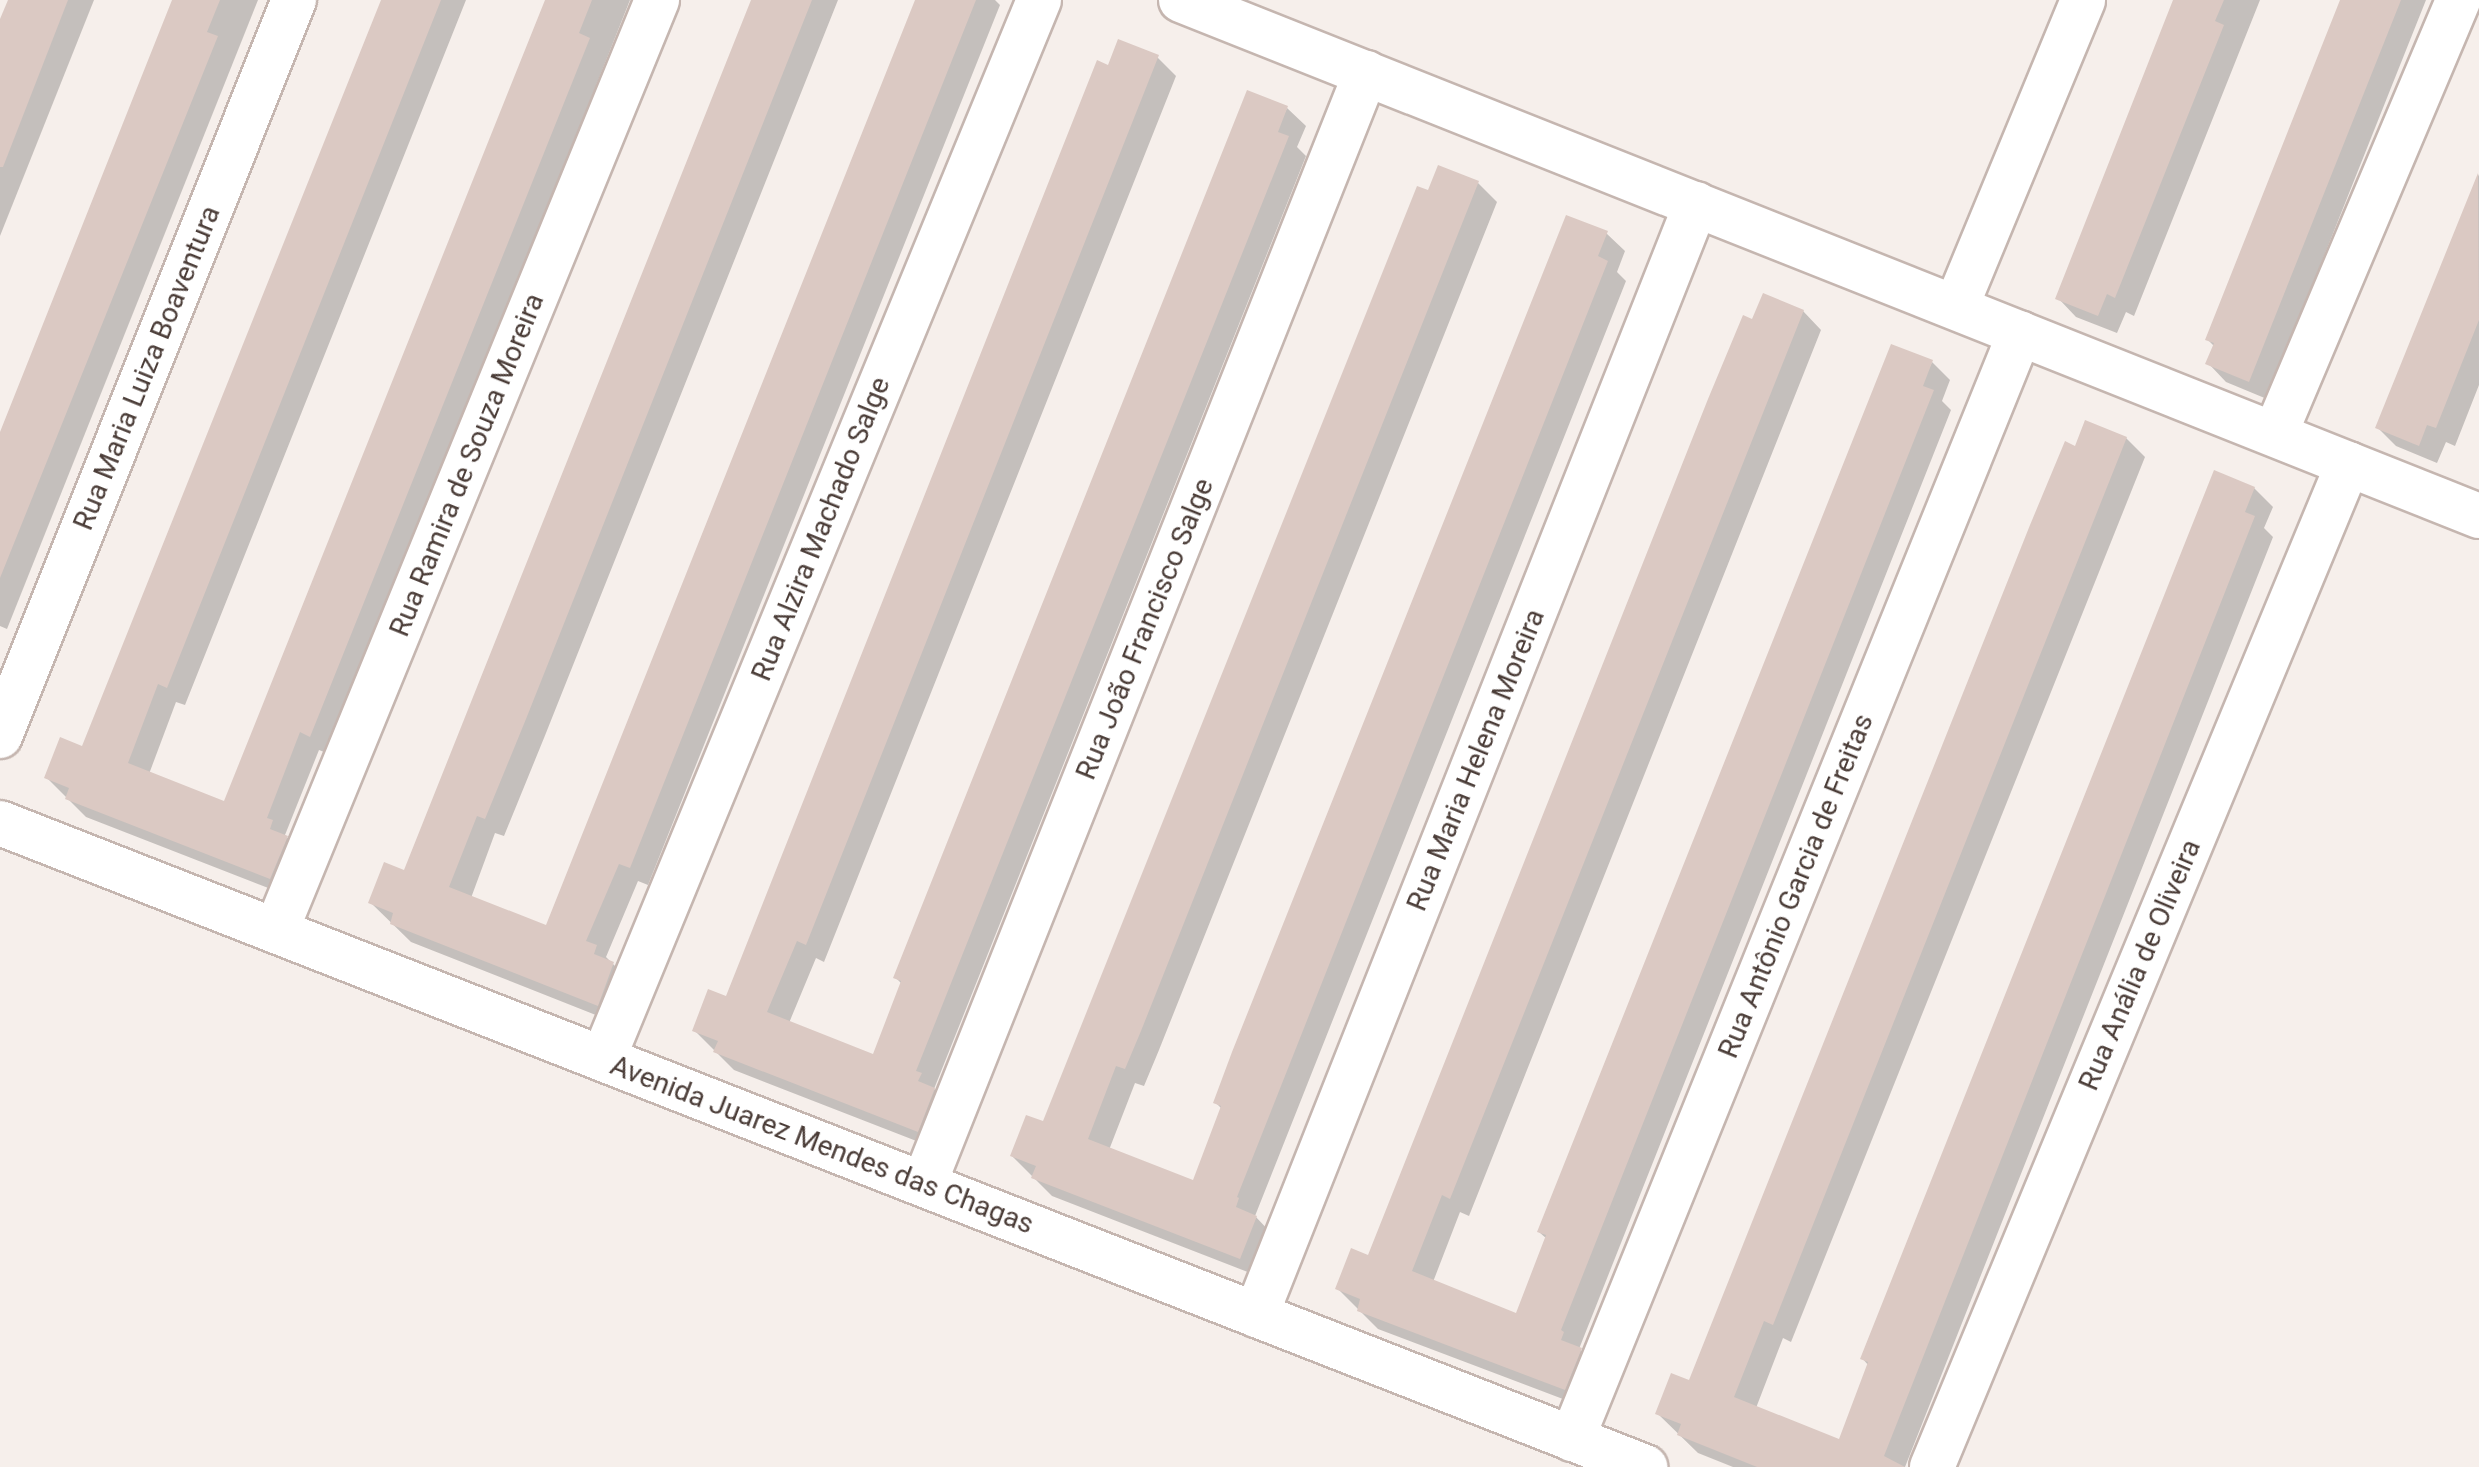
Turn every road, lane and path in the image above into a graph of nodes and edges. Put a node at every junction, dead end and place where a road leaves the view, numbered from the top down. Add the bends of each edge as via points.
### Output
1 (294, 0) edge
2 (657, 0) edge
3 (1039, 0) edge
4 (1181, 0) edge
5 (2083, 0) edge
6 (2458, 0) edge
7 (1366, 73) junction
8 (1696, 204) junction
9 (1956, 307) junction
10 (2020, 333) junction
11 (2275, 434) junction
12 (2348, 464) junction
13 (2479, 516) edge
14 (0, 736) edge
15 (0, 823) edge
16 (276, 931) junction
17 (603, 1059) junction
18 (924, 1184) junction
19 (1256, 1315) junction
20 (1572, 1439) junction
21 (1645, 1467) edge
22 (1932, 1467) edge

1 - 14 street, Rua Maria Luiza Boaventura
2 - 16 street, Rua Ramira de Souza Moreira
3 - 17 street, Rua Alzira Machado Salge
4 - 7 street
5 - 9 street
6 - 11 street
7 - 8 street
7 - 18 street, Rua João Francisco Salge
8 - 9 street
8 - 19 street, Rua Maria Helena Moreira
9 - 10 street
10 - 11 street
10 - 20 street, Rua Antônio Garcia de Freitas
11 - 12 street
12 - 13 street
12 - 22 street, Rua Anália de Oliveira
15 - 16 street, Avenida Juarez Mendes das Chagas
16 - 17 street, Avenida Juarez Mendes das Chagas
17 - 18 street, Avenida Juarez Mendes das Chagas
18 - 19 street, Avenida Juarez Mendes das Chagas
19 - 20 street, Avenida Juarez Mendes das Chagas
20 - 21 street, Avenida Juarez Mendes das Chagas

